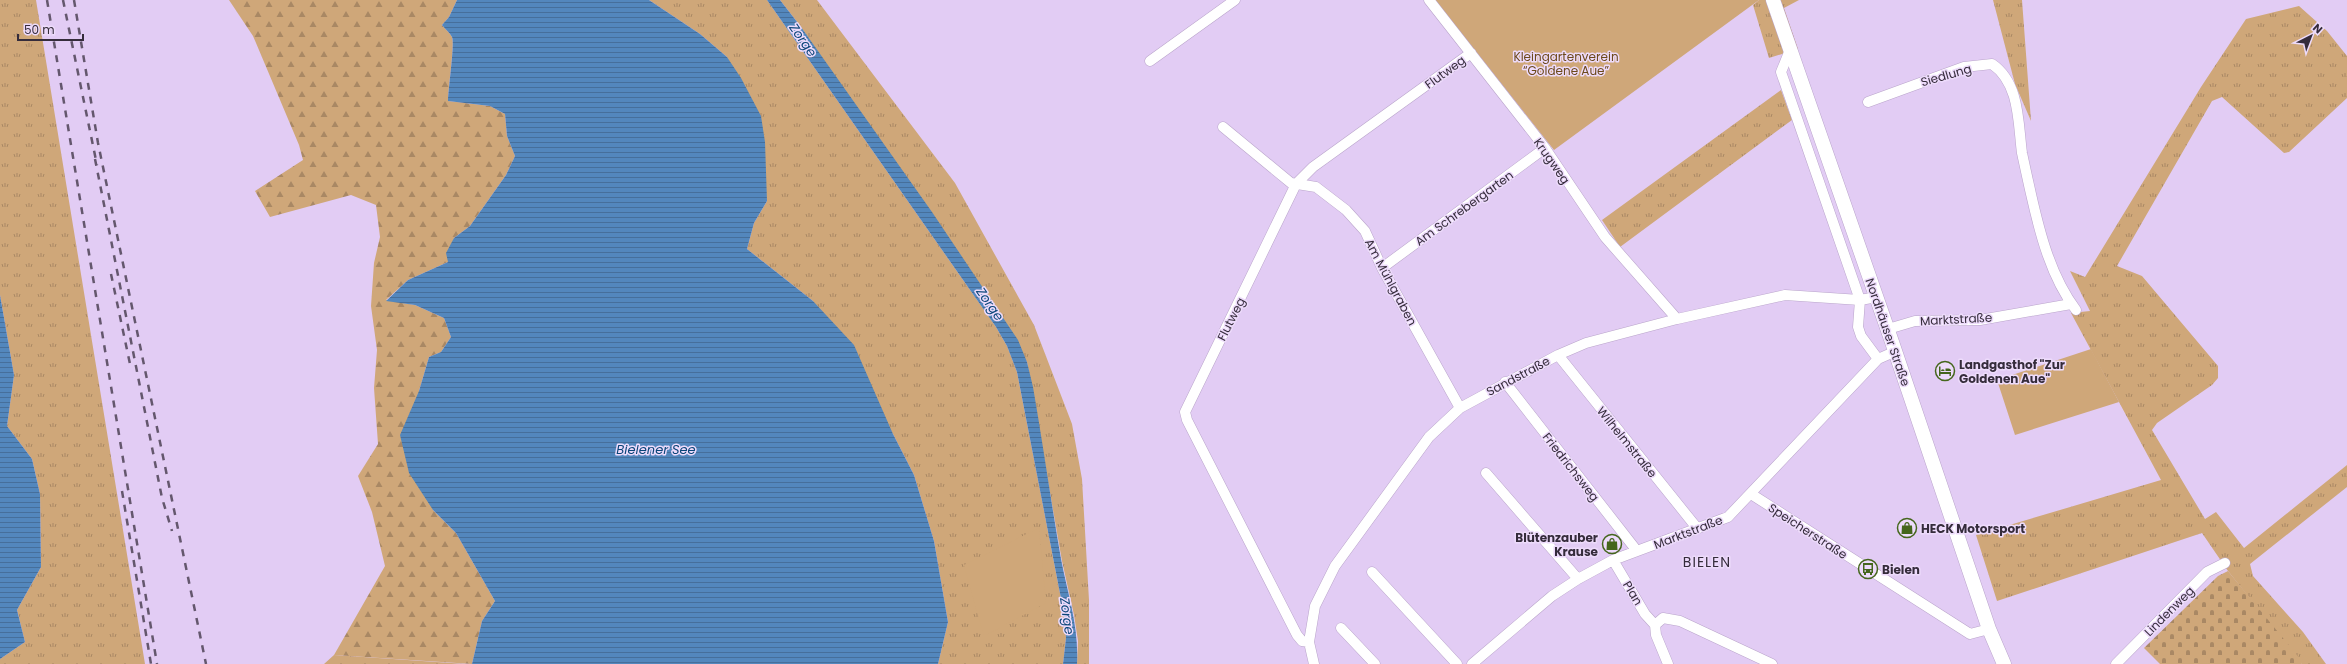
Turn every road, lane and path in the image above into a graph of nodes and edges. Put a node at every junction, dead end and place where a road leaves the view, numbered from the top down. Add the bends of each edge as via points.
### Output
1 (1235, 0) edge
2 (1429, 0) edge
3 (1773, 0) edge
4 (1790, 50) junction
5 (1471, 53) junction
6 (1150, 61) dead end
7 (1868, 102) dead end
8 (1223, 127) dead end
9 (1546, 148) junction
10 (1296, 184) junction
11 (1382, 268) junction
12 (1876, 298) junction
13 (1860, 300) junction
14 (2074, 307) joint
15 (1677, 320) junction
16 (1888, 329) junction
17 (1896, 351) junction
18 (1558, 355) junction
19 (1878, 359) junction
20 (1505, 382) junction
21 (1460, 408) junction
22 (1486, 474) dead end
23 (1751, 494) junction
24 (1697, 528) junction
25 (1636, 551) junction
26 (1613, 560) junction
27 (2225, 563) dead end
28 (1372, 572) dead end
29 (1578, 579) junction
30 (1655, 625) junction
31 (1341, 628) dead end
32 (1989, 629) junction
33 (1309, 642) junction
34 (1314, 664) edge
35 (1375, 664) edge
36 (1457, 664) edge
37 (1472, 664) edge
38 (1668, 664) edge
39 (1772, 664) edge
40 (2004, 664) edge
41 (2116, 664) edge

1 - 6 street
2 - 5 street, Krugweg
3 - 4 main road, Nordhäuser Straße
4 - 12 main road, Nordhäuser Straße
4 - 13 street via 1781,72
5 - 9 street, Krugweg
5 - 10 street, Flutweg via 1313,167
7 - 14 street, Siedlung via 1964,67 1992,64 2000,70 2008,81 2019,116 2022,152 2046,252
8 - 10 street via 1284,178
9 - 11 street, Am Schrebergarten
9 - 15 street, Krugweg via 1605,237
10 - 11 street, Am Mühlgraben via 1316,187 1346,210 1365,231
10 - 33 street, Flutweg via 1185,412 1297,636 1302,641
11 - 21 street, Am Mühlgraben
12 - 13 street, Sandstraße
12 - 16 main road, Nordhäuser Straße
13 - 15 street, Sandstraße via 1785,295
13 - 19 street via 1858,327 1861,336
14 - 16 street, Marktstraße via 1980,320 1916,321
15 - 18 street, Sandstraße via 1586,344
16 - 17 main road, Nordhäuser Straße
17 - 19 street, Marktstraße
17 - 32 main road, Nordhäuser Straße
18 - 20 street, Sandstraße
18 - 24 street, Wilhelmstraße
19 - 23 street, Marktstraße
20 - 21 street, Sandstraße
20 - 25 street, Friedrichsweg
21 - 33 street, Sandstraße via 1429,437 1336,566 1315,606
22 - 29 street
23 - 24 street, Marktstraße via 1728,517
23 - 32 street, Speicherstraße via 1970,634
24 - 25 street, Marktstraße
25 - 26 street, Marktstraße
26 - 29 street, Marktstraße
26 - 30 street, Plan via 1645,614
27 - 41 street, Lindenweg via 2207,572
28 - 36 street
29 - 37 street, Marktstraße via 1552,596
30 - 38 street via 1656,635
30 - 39 street via 1663,618 1680,621 1760,656
31 - 35 street
32 - 40 main road, Nordhäuser Straße
33 - 34 street, Sandstraße

